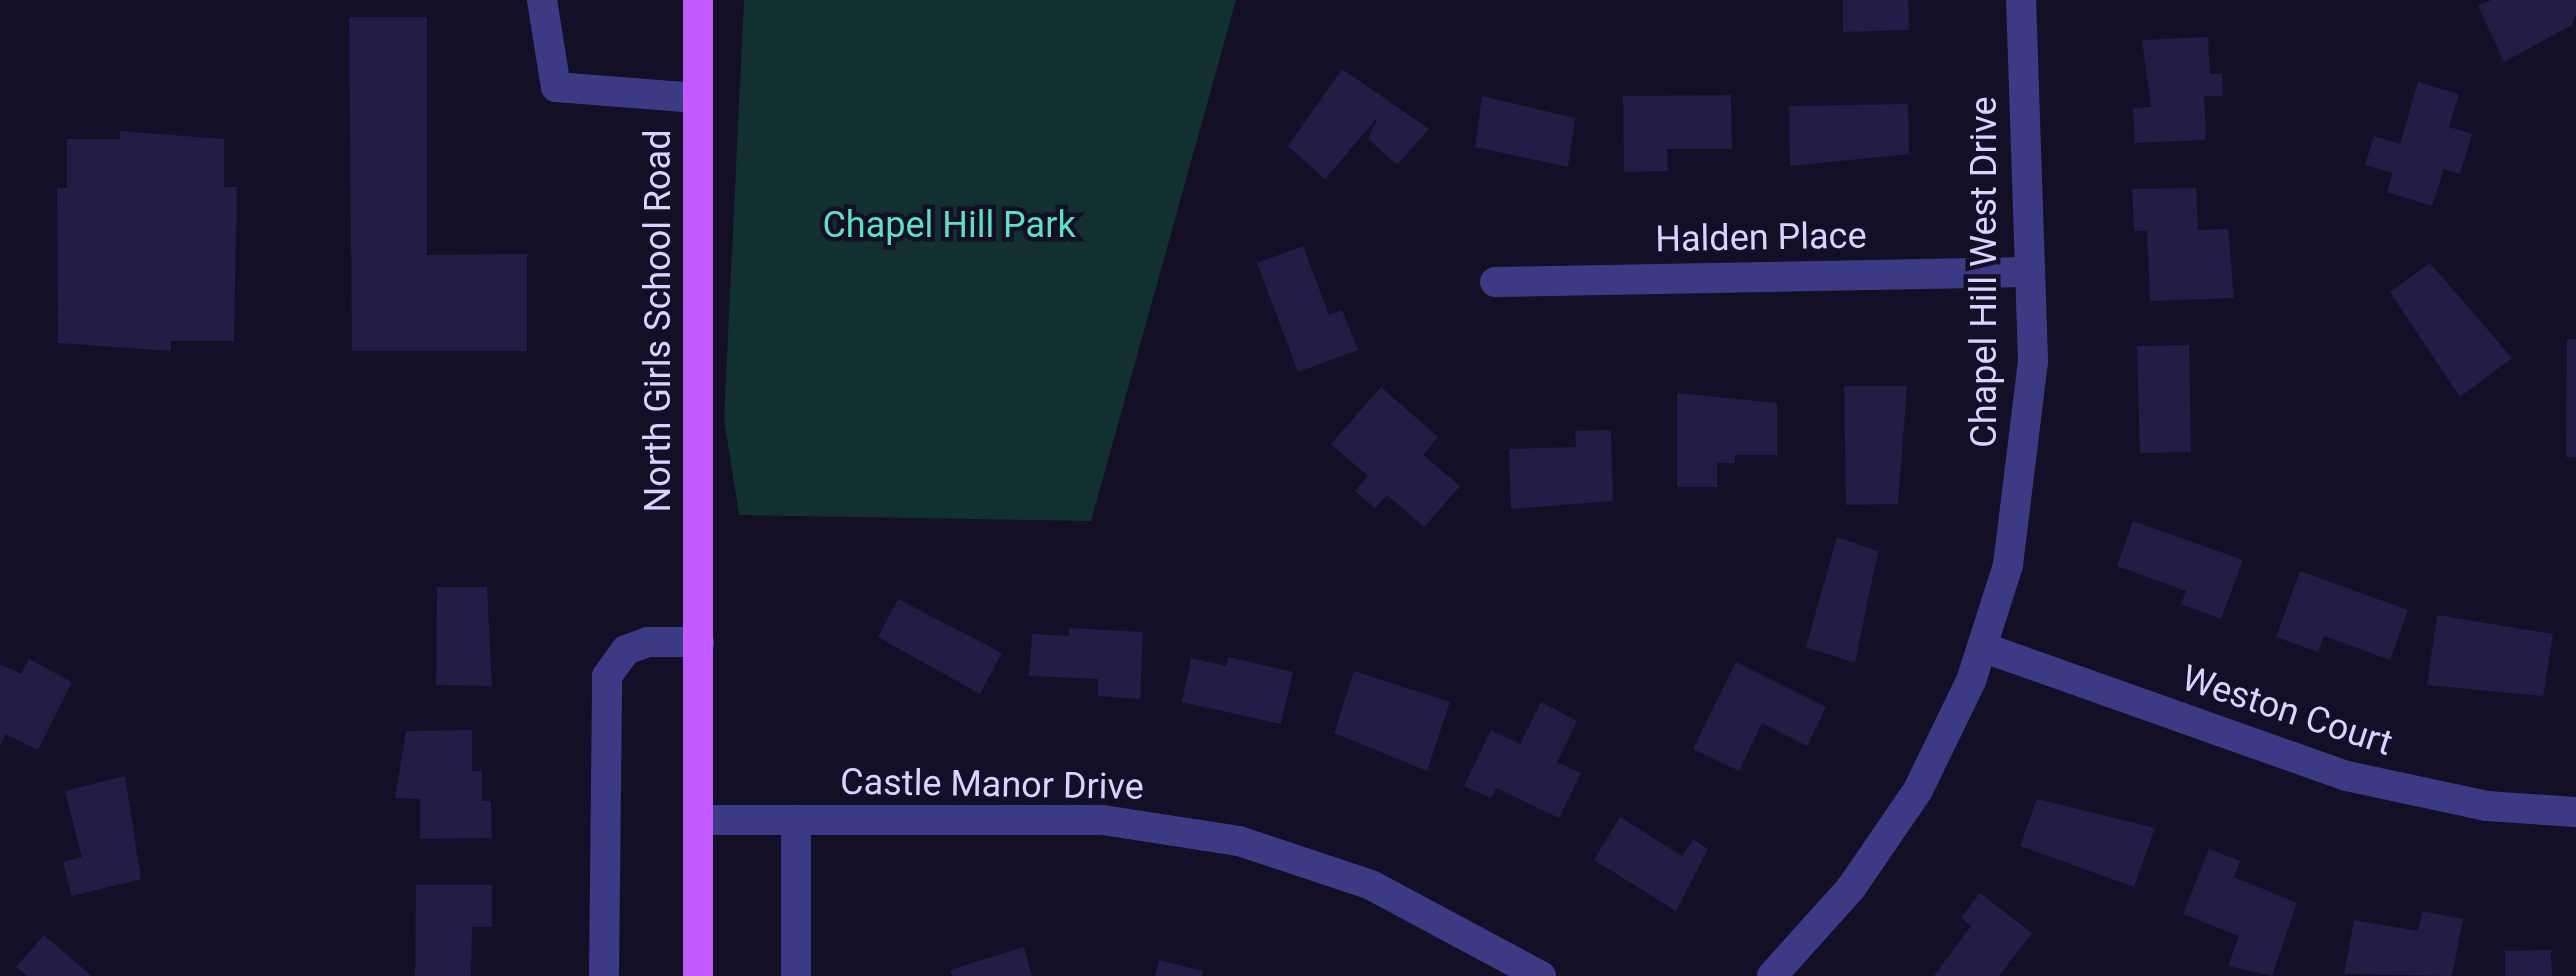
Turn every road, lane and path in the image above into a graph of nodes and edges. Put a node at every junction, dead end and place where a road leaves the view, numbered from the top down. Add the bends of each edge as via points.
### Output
1 (542, 0) edge
2 (698, 0) edge
3 (2021, 0) edge
4 (697, 98) junction
5 (2028, 272) junction
6 (1495, 282) dead end
7 (699, 642) junction
8 (1982, 647) junction
9 (2576, 812) edge
10 (698, 820) junction
11 (796, 821) junction
12 (604, 976) edge
13 (698, 976) edge
14 (796, 976) edge
15 (1541, 976) edge
16 (1772, 976) edge

1 - 4 street via 556,87
2 - 4 main road, North Girls School Road
3 - 5 street, Chapel Hill West Drive
4 - 7 main road, North Girls School Road
5 - 6 street, Halden Place
5 - 8 street, Chapel Hill West Drive via 2022,498
7 - 10 main road, North Girls School Road
7 - 12 street via 626,650 607,676
8 - 9 street, Weston Court via 2347,776 2487,806
8 - 16 street, Chapel Hill West Drive via 1900,818
10 - 11 street, Castle Manor Drive
10 - 13 main road, North Girls School Road
11 - 14 street
11 - 15 street, Castle Manor Drive via 1103,820 1239,841 1371,884

